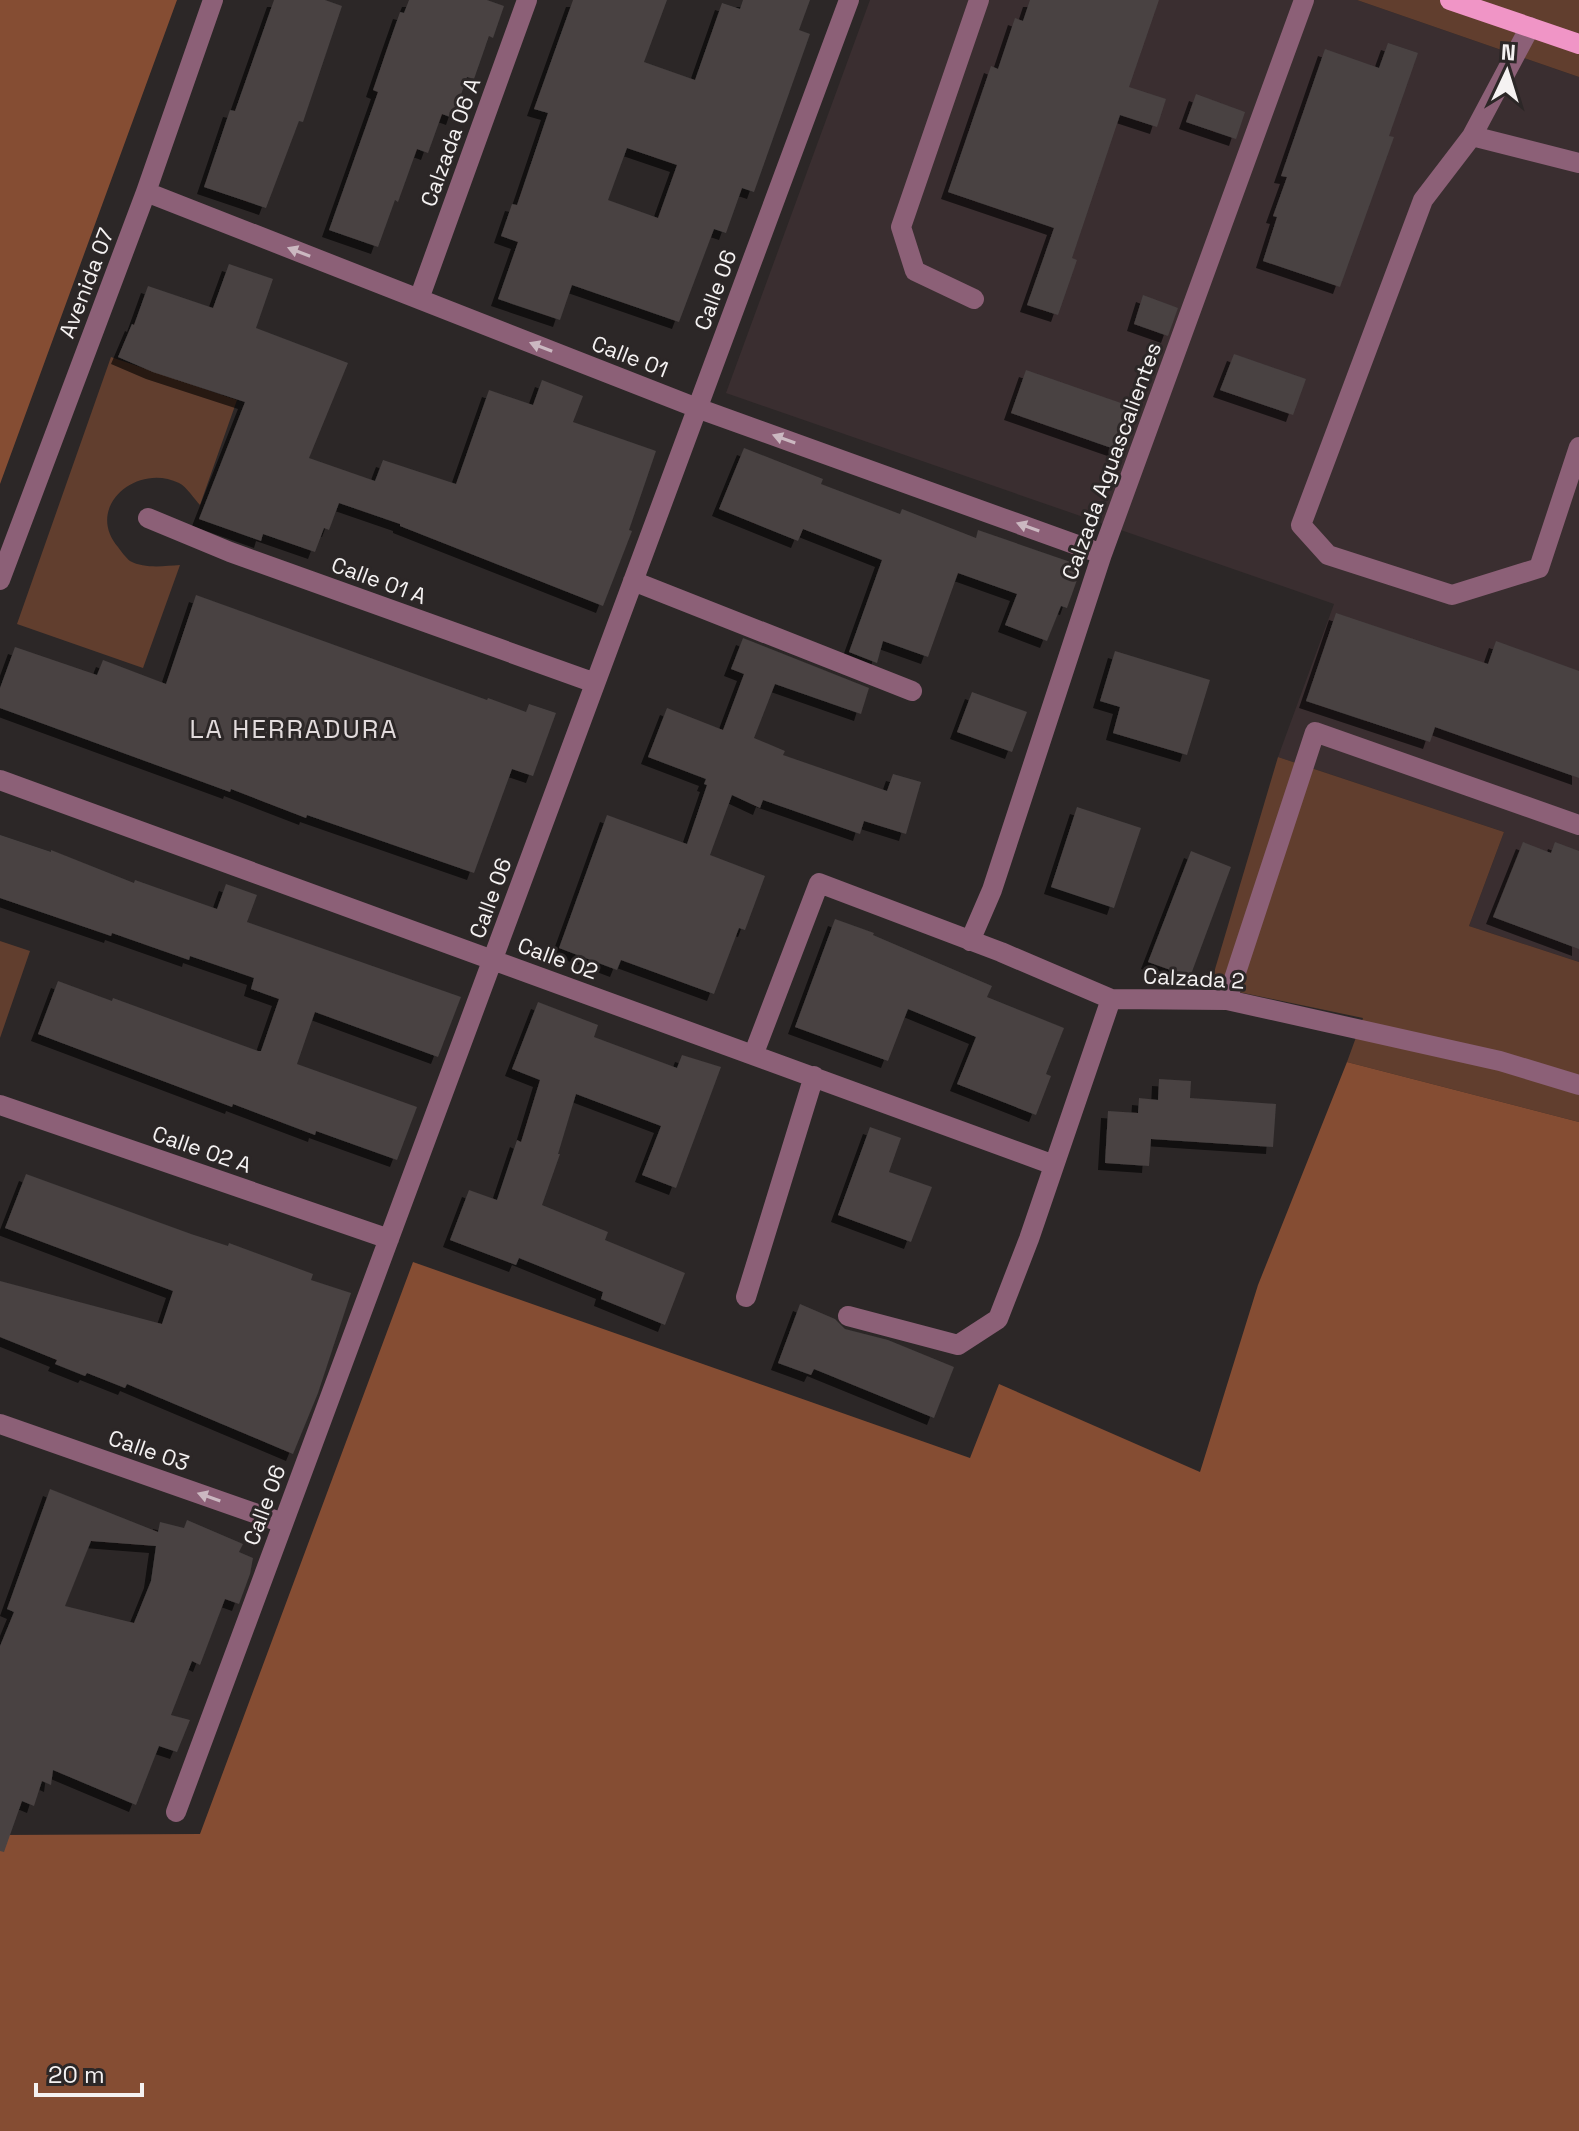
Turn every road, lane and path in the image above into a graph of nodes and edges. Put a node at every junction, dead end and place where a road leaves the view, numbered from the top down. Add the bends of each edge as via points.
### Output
1 (213, 0) edge
2 (527, 0) edge
3 (849, 0) edge
4 (979, 0) edge
5 (1304, 0) edge
6 (1450, 0) edge
7 (1530, 27) junction
8 (1579, 44) edge
9 (1472, 136) junction
10 (1579, 163) edge
11 (146, 192) junction
12 (419, 299) junction
13 (974, 299) dead end
14 (697, 408) junction
15 (1579, 447) edge
16 (148, 518) dead end
17 (1102, 554) junction
18 (0, 580) edge
19 (633, 581) junction
20 (595, 683) junction
21 (912, 691) dead end
22 (0, 780) edge
23 (1579, 825) edge
24 (970, 941) junction
25 (492, 960) junction
26 (1111, 999) junction
27 (1227, 1000) junction
28 (754, 1053) junction
29 (814, 1076) junction
30 (1579, 1085) edge
31 (0, 1105) edge
32 (1054, 1165) junction
33 (389, 1239) junction
34 (746, 1297) dead end
35 (848, 1316) dead end
36 (2, 1430) edge
37 (283, 1523) junction
38 (176, 1812) dead end

1 - 11 street, Avenida 07
2 - 12 street, Calzada 06 A
3 - 14 street, Calle 06
4 - 13 street via 901,227 915,271
5 - 17 street, Calzada Aguascalientes
6 - 7 main road
7 - 8 main road
7 - 9 street
9 - 10 street
9 - 15 street via 1423,200 1301,525 1328,555 1452,595 1539,568
12 -> 11 street, Calle 01
11 - 18 street, Avenida 07
14 -> 12 street, Calle 01
17 -> 14 street, Calle 01
14 - 19 street, Calle 06
16 - 20 street, Calle 01 A
17 - 24 street, Calzada Aguascalientes via 992,890
19 - 20 street, Calle 06
19 - 21 street
20 - 25 street, Calle 06
22 - 25 street, Calle 02
23 - 27 street via 1315,732
24 - 26 street, Calzada 2
24 - 28 street, Calzada 2 via 819,883
25 - 28 street, Calle 02
25 - 33 street, Calle 06
26 - 27 street, Calzada 2
26 - 32 street
27 - 30 street, Calzada 2 via 1500,1061
28 - 29 street, Calle 02
29 - 32 street, Calle 02
29 - 34 street
31 - 33 street, Calle 02 A
32 - 35 street via 998,1319 958,1345
33 - 37 street, Calle 06
37 -> 36 street, Calle 03
37 - 38 street, Calle 06

